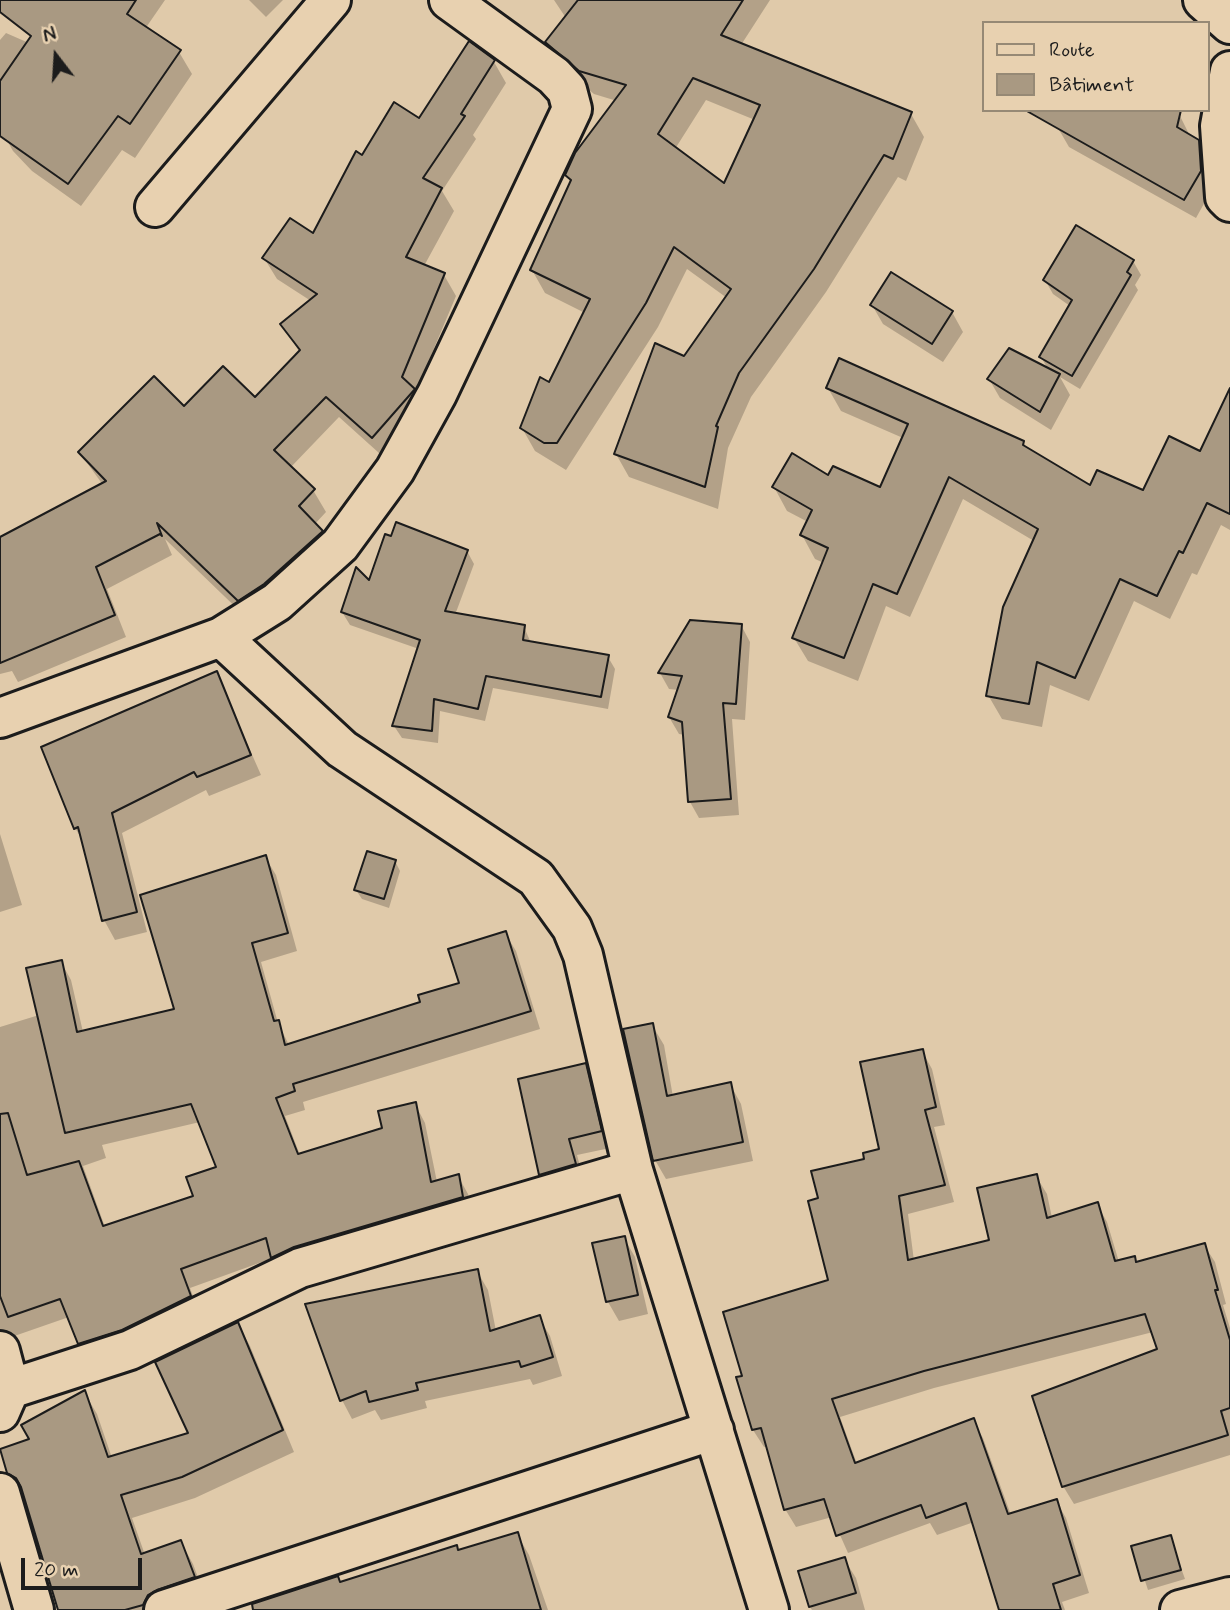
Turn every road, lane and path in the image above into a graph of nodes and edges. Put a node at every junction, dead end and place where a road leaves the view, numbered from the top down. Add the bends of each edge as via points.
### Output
1 (331, 0) edge
2 (449, 0) edge
3 (1203, 0) edge
4 (1230, 24) edge
5 (1230, 71) edge
6 (1230, 202) edge
7 (155, 207) dead end
8 (221, 637) junction
9 (0, 718) edge
10 (633, 1170) junction
11 (0, 1351) edge
12 (5, 1401) edge
13 (714, 1430) junction
14 (0, 1493) edge
15 (1230, 1597) edge
16 (34, 1610) edge
17 (164, 1610) edge
18 (769, 1610) edge
19 (1180, 1610) edge

1 - 7 street
2 - 8 street via 554,76 567,90 572,109 437,394 395,470 340,545 277,602
3 - 4 street
5 - 6 street via 1220,126
8 - 9 street
8 - 10 street via 342,749 537,878 557,903 583,955
10 - 12 street via 324,1259 130,1350
10 - 13 street
11 - 12 street
13 - 17 street
13 - 18 street
14 - 16 street
15 - 19 street

